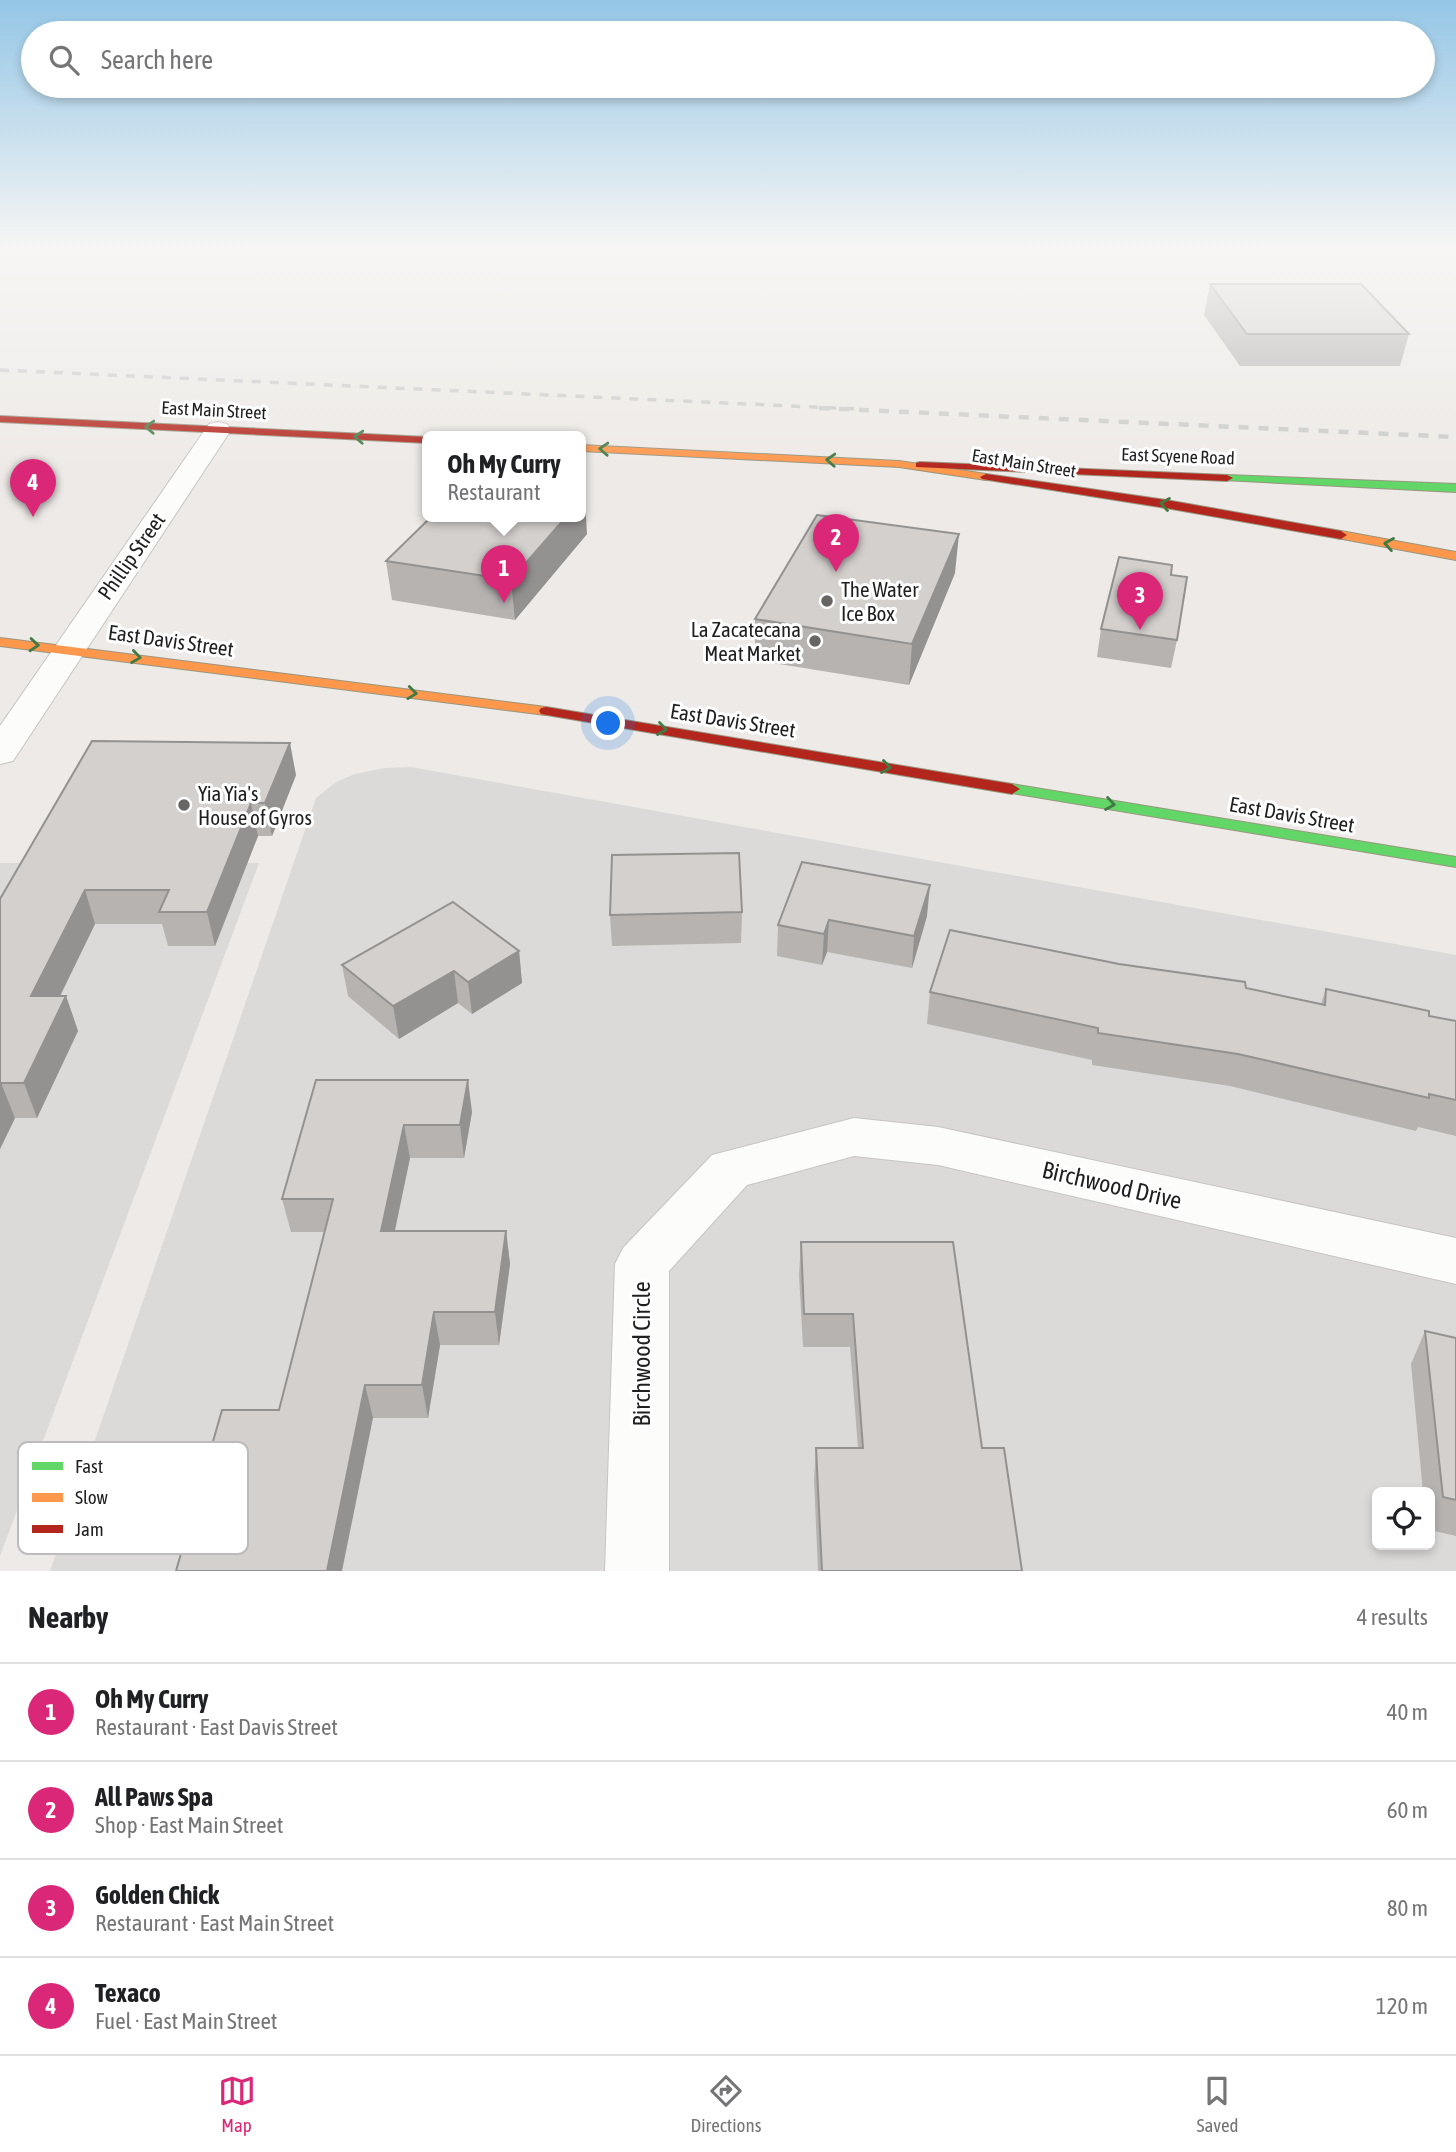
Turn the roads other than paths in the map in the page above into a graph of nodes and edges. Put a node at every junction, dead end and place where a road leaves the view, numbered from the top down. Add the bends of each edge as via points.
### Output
1 (0, 419) edge
2 (218, 430) junction
3 (422, 440) edge
4 (586, 448) edge
5 (899, 464) junction
6 (1456, 488) edge
7 (1456, 556) edge
8 (0, 642) edge
9 (68, 648) junction
10 (0, 753) edge
11 (1456, 862) edge
12 (768, 1159) joint
13 (1456, 1261) edge
14 (638, 1571) edge

2 -> 1 main road, East Main Street
3 -> 2 main road, East Main Street
2 - 9 street, Phillip Street
5 -> 4 main road, East Main Street
5 - 6 main road, East Scyene Road
7 -> 5 main road, East Main Street via 1166,504
8 -> 9 main road, East Davis Street
9 - 10 street, Phillip Street
9 -> 11 main road, East Davis Street via 551,712
12 - 13 street, Birchwood Drive via 854,1137 938,1146
12 - 14 street, Birchwood Circle via 730,1169 642,1264

